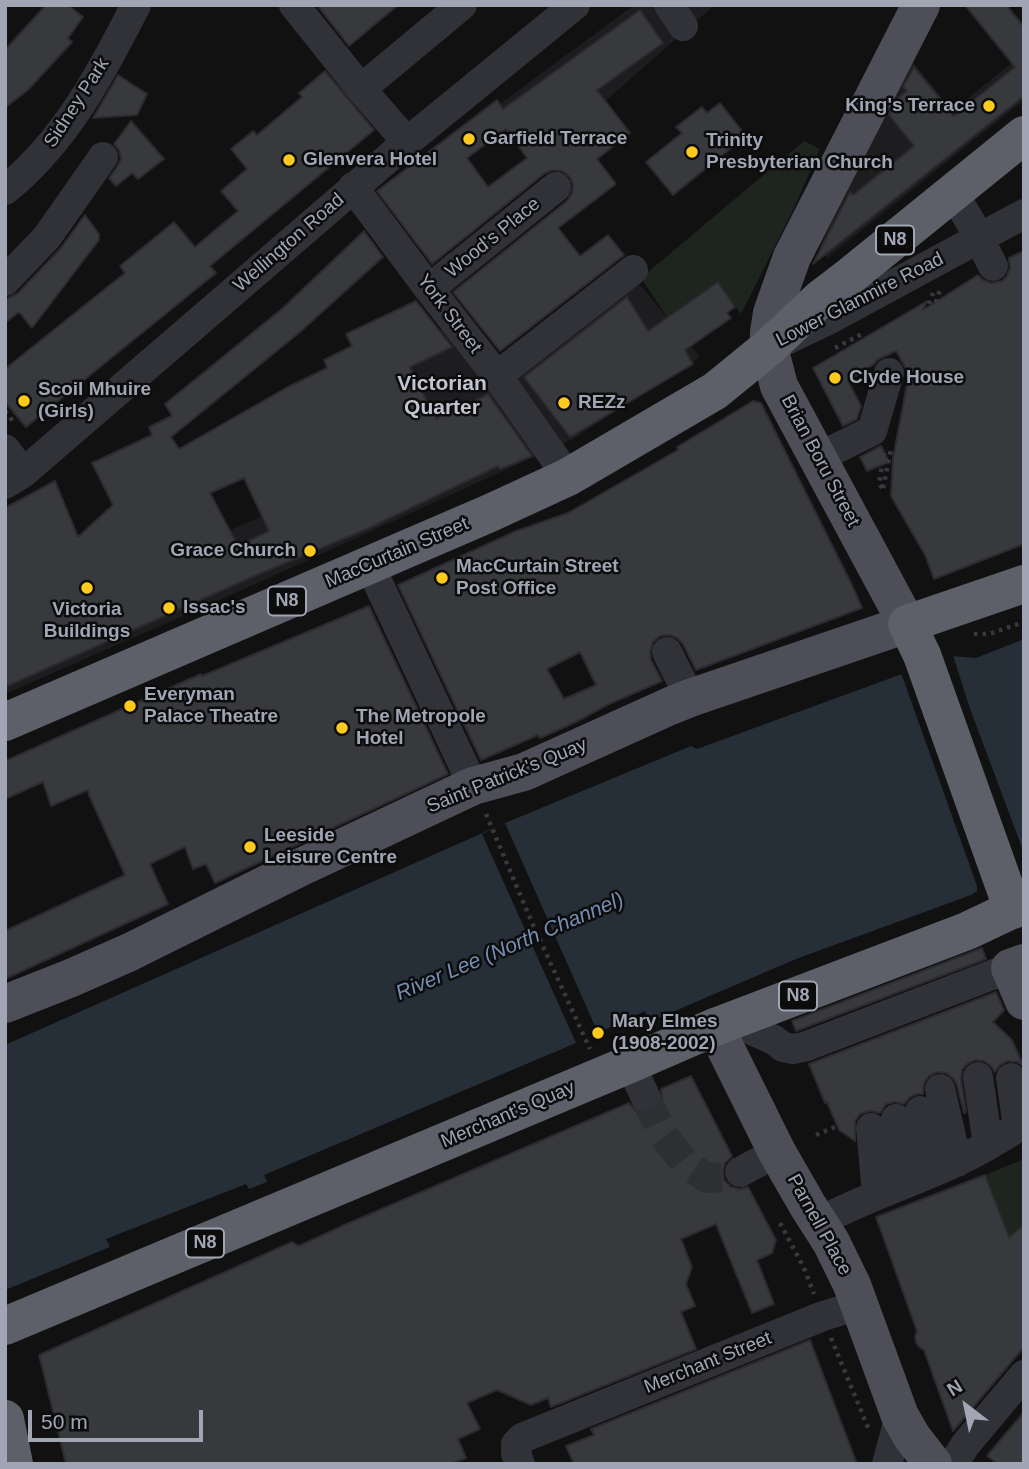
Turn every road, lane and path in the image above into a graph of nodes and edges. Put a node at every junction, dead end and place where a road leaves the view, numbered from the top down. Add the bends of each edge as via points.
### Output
1 (136, 5) edge
2 (294, 5) edge
3 (462, 5) edge
4 (575, 5) edge
5 (920, 5) edge
6 (361, 89) junction
7 (1024, 135) edge
8 (407, 142) junction
9 (103, 157) dead end
10 (354, 187) junction
11 (556, 187) dead end
12 (5, 190) edge
13 (953, 193) junction
14 (1024, 214) edge
15 (979, 239) junction
16 (993, 266) dead end
17 (633, 270) dead end
18 (5, 281) edge
19 (429, 289) junction
20 (940, 289) dead end
21 (935, 305) dead end
22 (769, 347) junction
23 (889, 373) dead end
24 (496, 376) junction
25 (5, 449) edge
26 (819, 457) junction
27 (568, 477) junction
28 (14, 479) edge
29 (884, 481) dead end
30 (877, 493) dead end
31 (370, 566) junction
32 (1024, 584) edge
33 (907, 624) junction
34 (659, 657) dead end
35 (680, 702) junction
36 (5, 722) edge
37 (469, 777) dead end
38 (487, 816) dead end
39 (1017, 938) edge
40 (5, 1004) edge
41 (724, 1024) junction
42 (586, 1039) dead end
43 (935, 1100) junction
44 (837, 1126) dead end
45 (816, 1135) dead end
46 (778, 1152) junction
47 (951, 1161) edge
48 (740, 1172) tunnel mouth
49 (806, 1236) junction
50 (815, 1294) dead end
51 (859, 1305) junction
52 (5, 1326) edge
53 (828, 1329) dead end
54 (1024, 1375) edge
55 (5, 1419) edge
56 (886, 1440) edge
57 (14, 1464) edge
58 (520, 1464) edge
59 (933, 1464) edge
60 (953, 1464) edge

1 - 12 street, Sidney Park via 78,109 55,141
2 - 6 street
3 - 6 street
4 - 8 street, Wellington Road
5 - 22 main road, Brian Boru Street via 792,257 772,313
6 - 8 street
7 - 13 highway, Lower Glanmire Road / N8
8 - 10 street, Wellington Road
9 - 18 street via 47,237
10 - 19 street, York Street
10 - 28 street, Wellington Road
11 - 19 street, Wood's Place
13 - 15 street
13 - 22 highway, Lower Glanmire Road / N8 via 820,299
14 - 15 street, Lower Glanmire Road
15 - 16 street
15 - 22 street, Lower Glanmire Road
17 - 24 street
19 - 24 street, York Street
20 - 21 path
22 - 26 main road, Brian Boru Street via 779,386
22 - 27 highway, MacCurtain Street / N8 via 715,391
23 - 26 street via 872,431
24 - 27 street, York Street
25 - 28 street
26 - 33 main road, Brian Boru Street
27 - 31 highway, MacCurtain Street / N8
29 - 30 path
31 - 36 highway, MacCurtain Street / N8
31 - 37 street
32 - 33 highway, Saint Patrick's Quay
33 - 35 main road, Saint Patrick's Quay
33 - 39 highway via 923,659
34 - 35 street
35 - 40 main road, Saint Patrick's Quay via 524,772 473,786 130,952
38 - 42 path
39 - 41 highway, Merchant's Quay / N8 via 967,931
39 - 41 street via 804,1047 783,1047
41 - 46 main road, Parnell Place
41 - 52 highway, Merchant's Quay / N8 via 637,1080
43 - 47 street
43 - 47 street
43 - 47 street
43 - 47 street
44 - 45 path
46 - 48 street
46 - 49 main road, Parnell Place
47 - 49 street
49 - 50 path
49 - 51 main road, Parnell Place via 831,1242
51 - 56 main road, Parnell Place
51 - 58 street, Merchant Street via 522,1438 516,1444
53 - 56 path
54 - 60 street
55 - 57 highway
56 - 59 main road, Parnell Place via 912,1437

